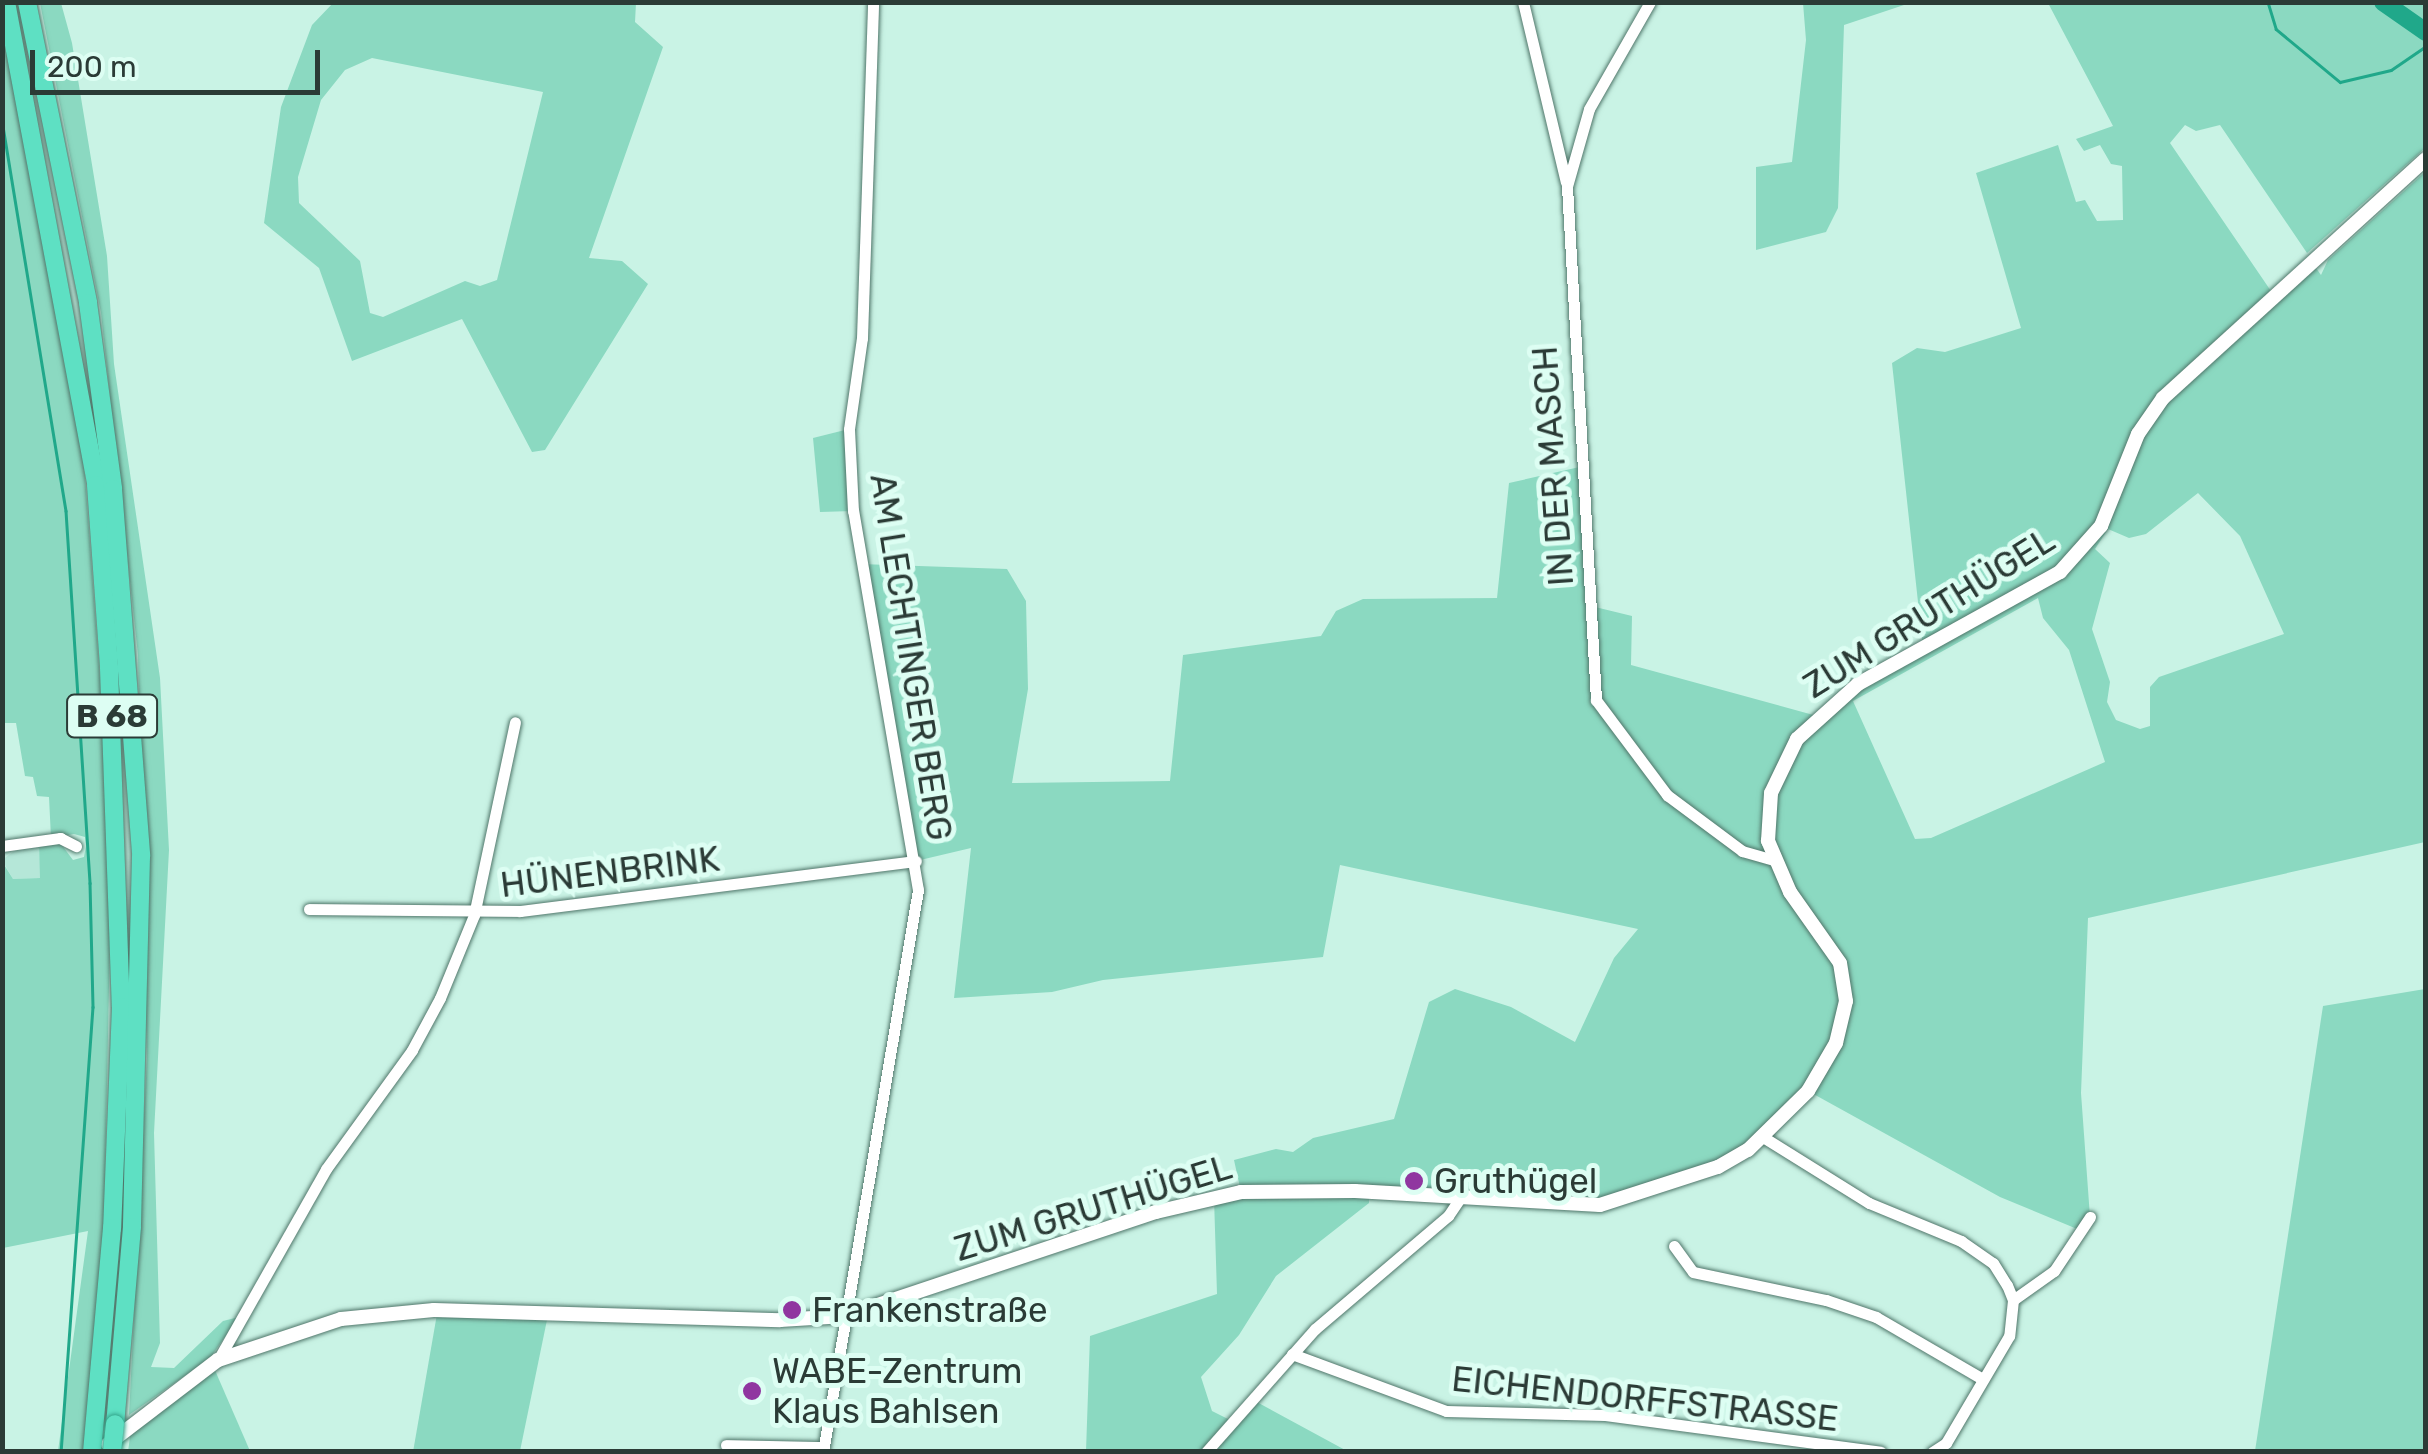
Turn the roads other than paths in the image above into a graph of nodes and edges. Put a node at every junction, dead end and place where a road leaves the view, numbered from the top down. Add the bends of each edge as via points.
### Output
1 (6, 2) edge
2 (27, 2) edge
3 (873, 2) edge
4 (1523, 2) edge
5 (1650, 2) edge
6 (2426, 159) edge
7 (1567, 186) junction
8 (514, 722) dead end
9 (2, 846) edge
10 (76, 846) dead end
11 (916, 860) junction
12 (1772, 860) junction
13 (309, 908) dead end
14 (474, 914) junction
15 (1763, 1137) junction
16 (1461, 1197) junction
17 (2090, 1217) dead end
18 (1674, 1246) dead end
19 (2012, 1300) junction
20 (845, 1316) junction
21 (1292, 1354) junction
22 (218, 1360) junction
23 (1980, 1377) junction
24 (726, 1445) dead end
25 (95, 1446) edge
26 (823, 1450) edge
27 (112, 1452) edge
28 (1206, 1452) edge
29 (1881, 1452) edge
30 (1932, 1452) edge

1 - 25 highway, B 68 via 96,485 109,668 121,1007
2 - 27 highway, B 68, bridge via 88,303 113,489 136,782 140,1006 132,1227
3 - 11 street, AM LECHTINGER BERG via 852,478 858,551
4 - 7 street
5 - 7 street, IN DER MASCH via 1589,109
6 - 12 street, ZUM GRUTHÜGEL via 2163,398 2138,434 2101,526 2060,572 1858,684 1817,716 1786,754 1770,793
7 - 12 street, IN DER MASCH via 1596,700 1667,795 1742,851
8 - 14 street
9 - 10 street via 60,838
11 - 14 street, HÜNENBRINK
11 - 20 street, AM LECHTINGER BERG via 914,945
12 - 15 street, ZUM GRUTHÜGEL via 1830,943 1846,1002 1822,1070
13 - 14 street, HÜNENBRINK
14 - 22 street via 427,1024 326,1170
15 - 16 street, ZUM GRUTHÜGEL via 1686,1180 1600,1205
15 - 19 street via 1869,1203 1960,1241 1993,1263
16 - 20 street, ZUM GRUTHÜGEL via 1242,1192 1156,1212
16 - 21 street
17 - 19 street via 2054,1271
18 - 23 street via 1694,1272 1826,1300 1876,1318
19 - 23 street via 2009,1336
20 - 22 street, ZUM GRUTHÜGEL via 401,1312 313,1326
20 - 26 street
21 - 28 street
21 - 29 street, EICHENDORFFSTRASSE via 1446,1412 1605,1416
22 - 25 street, ZUM GRUTHÜGEL
23 - 30 street via 1946,1443
24 - 26 street

